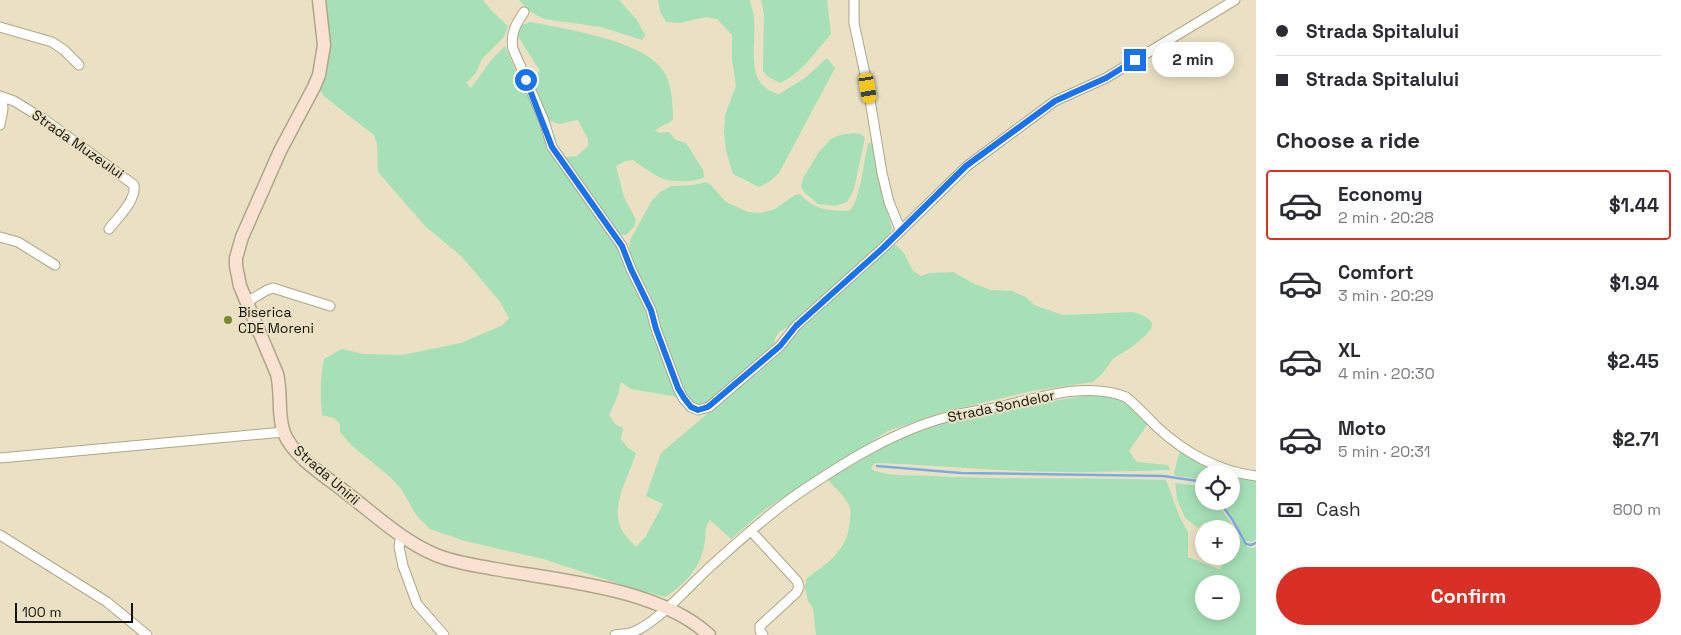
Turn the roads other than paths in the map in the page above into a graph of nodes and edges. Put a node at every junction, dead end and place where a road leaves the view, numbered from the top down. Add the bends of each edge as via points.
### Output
1 (320, 0) edge
2 (854, 0) edge
3 (1235, 0) edge
4 (524, 12) dead end
5 (0, 27) edge
6 (79, 65) dead end
7 (1, 97) edge
8 (0, 125) edge
9 (109, 228) dead end
10 (900, 229) junction
11 (0, 238) edge
12 (55, 265) dead end
13 (247, 302) junction
14 (330, 306) dead end
15 (284, 432) junction
16 (0, 458) edge
17 (1256, 476) edge
18 (750, 531) junction
19 (0, 535) edge
20 (401, 535) junction
21 (668, 608) junction
22 (632, 634) edge
23 (147, 635) edge
24 (444, 635) edge
25 (615, 635) edge
26 (708, 635) edge
27 (763, 635) edge

1 - 13 main road via 324,45 319,75 280,151 238,249 236,266
2 - 10 street via 854,23 882,172
3 - 10 street via 1106,78 1055,101 966,166
4 - 10 street via 513,29 513,49 552,147 622,246 651,310 678,388 691,407 704,410 720,398 780,346 796,326
5 - 6 street via 52,42
7 - 8 street
7 - 9 street, Strada Muzeului via 45,120 134,185 131,200
11 - 12 street via 18,242
13 - 14 street via 273,288
13 - 15 main road via 277,374
15 - 16 street, Strada Unirii
15 - 20 main road, Strada Unirii via 291,444 318,471
17 - 18 street, Strada Sondelor via 1240,475 1197,457 1126,397 1091,390 1060,393 922,424 826,476
18 - 21 street, Strada Sondelor
18 - 27 street via 799,587 760,626
19 - 23 street via 107,602
20 - 21 main road, Strada Unirii via 448,559 593,586
20 - 24 street via 399,547 403,566 416,604
21 - 22 street, Strada Sondelor
21 - 26 main road, Strada Unirii
22 - 25 street

